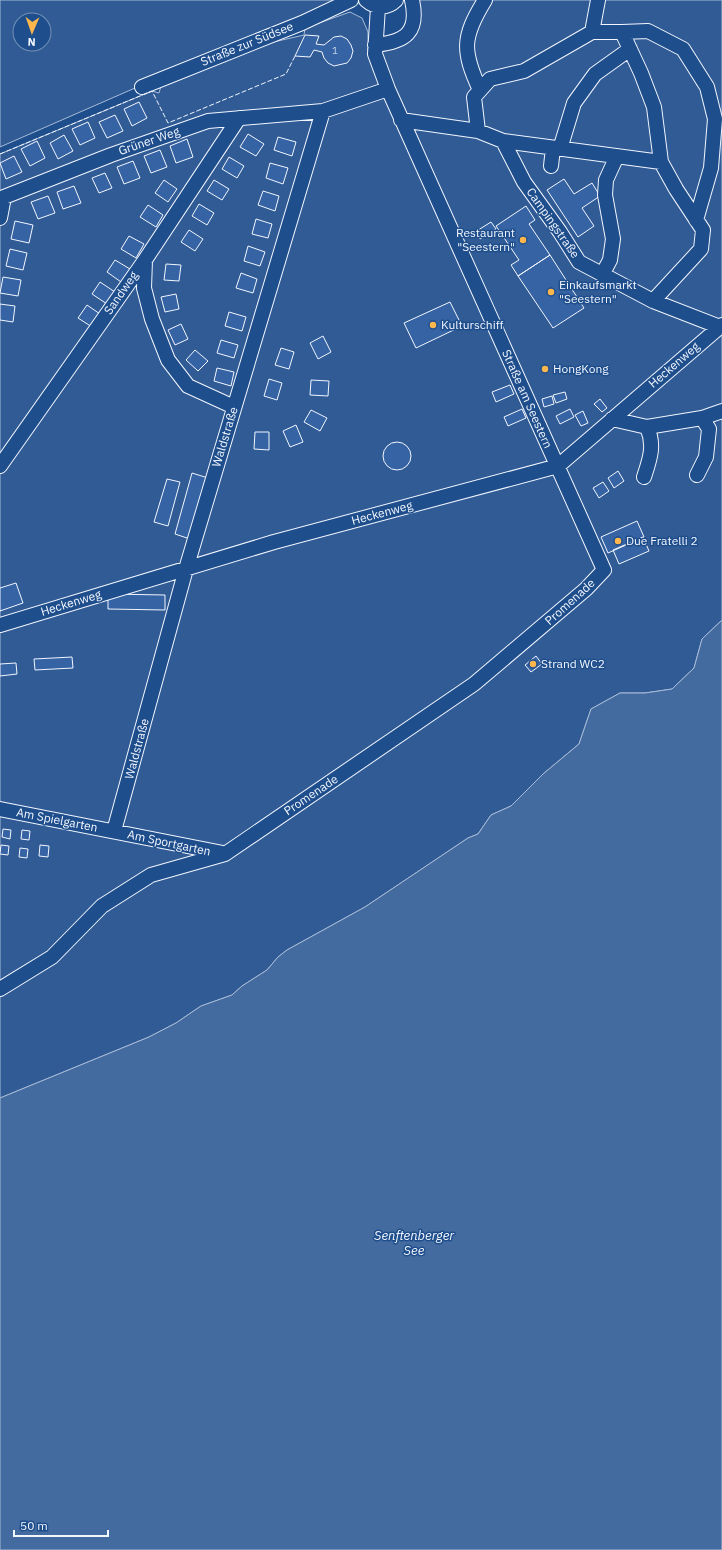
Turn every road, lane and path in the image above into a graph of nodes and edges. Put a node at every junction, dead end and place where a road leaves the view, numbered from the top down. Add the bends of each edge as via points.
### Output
1 (351, 0) edge
2 (366, 0) edge
3 (396, 0) edge
4 (412, 0) edge
5 (485, 0) edge
6 (598, 0) edge
7 (378, 7) junction
8 (592, 32) junction
9 (622, 32) junction
10 (375, 49) junction
11 (630, 49) junction
12 (142, 87) dead end
13 (388, 89) junction
14 (480, 90) junction
15 (323, 111) junction
16 (239, 118) junction
17 (401, 120) junction
18 (478, 131) junction
19 (503, 141) junction
20 (557, 148) junction
21 (617, 156) junction
22 (661, 162) junction
23 (551, 166) dead end
24 (0, 218) edge
25 (696, 220) junction
26 (145, 260) junction
27 (602, 275) junction
28 (653, 301) junction
29 (721, 326) edge
30 (234, 407) junction
31 (722, 411) edge
32 (702, 418) junction
33 (612, 419) junction
34 (647, 427) junction
35 (0, 466) edge
36 (558, 466) junction
37 (697, 475) dead end
38 (644, 477) dead end
39 (186, 569) junction
40 (604, 570) joint
41 (0, 625) edge
42 (0, 809) edge
43 (114, 831) junction
44 (224, 854) junction
45 (0, 989) edge

1 - 12 street, Straße zur Südsee
2 - 7 street
3 - 7 street via 390,5
4 - 10 street via 415,20 409,32
5 - 14 street via 473,19 467,41 469,66
6 - 8 street
7 - 10 street
8 - 9 street
8 - 14 street via 524,71 490,79
9 - 11 street
9 - 25 street via 648,31 683,49 707,87 715,119 714,133 711,168
10 - 13 street, Straße am Seestern
11 - 20 street via 595,74 574,103
11 - 22 street via 654,106
13 - 15 street
13 - 17 street, Straße am Seestern
14 - 18 street via 474,97
15 - 16 street, Grüner Weg
15 - 30 street, Waldstraße
16 - 24 street, Grüner Weg via 208,121 111,155 4,197
16 - 26 street, Sandweg
17 - 18 street
17 - 36 street, Straße am Seestern
18 - 19 street
19 - 20 street
19 - 27 street, Campingstraße via 524,182 579,262
20 - 21 street
20 - 23 street
21 - 22 street
21 - 27 street via 606,180 605,194 613,239 610,260
22 - 25 street
25 - 28 street via 703,230 701,249
26 - 30 street via 144,288 152,319 168,360 188,386
26 - 35 street, Sandweg
27 - 28 street, Campingstraße
28 - 29 street, Campingstraße
29 - 33 street, Heckenweg
30 - 39 street, Waldstraße
31 - 32 street
32 - 34 street
32 - 37 street via 709,429 706,457
33 - 34 street
33 - 36 street, Heckenweg
34 - 38 street via 651,436 652,451
36 - 39 street, Heckenweg via 282,540
36 - 40 street, Straße am Seestern
39 - 41 street, Heckenweg
39 - 43 street, Waldstraße
40 - 44 street, Promenade via 586,589 474,684
42 - 43 street, Am Spielgarten
43 - 44 street, Am Sportgarten
44 - 45 street, Promenade via 151,875 102,906 52,956

